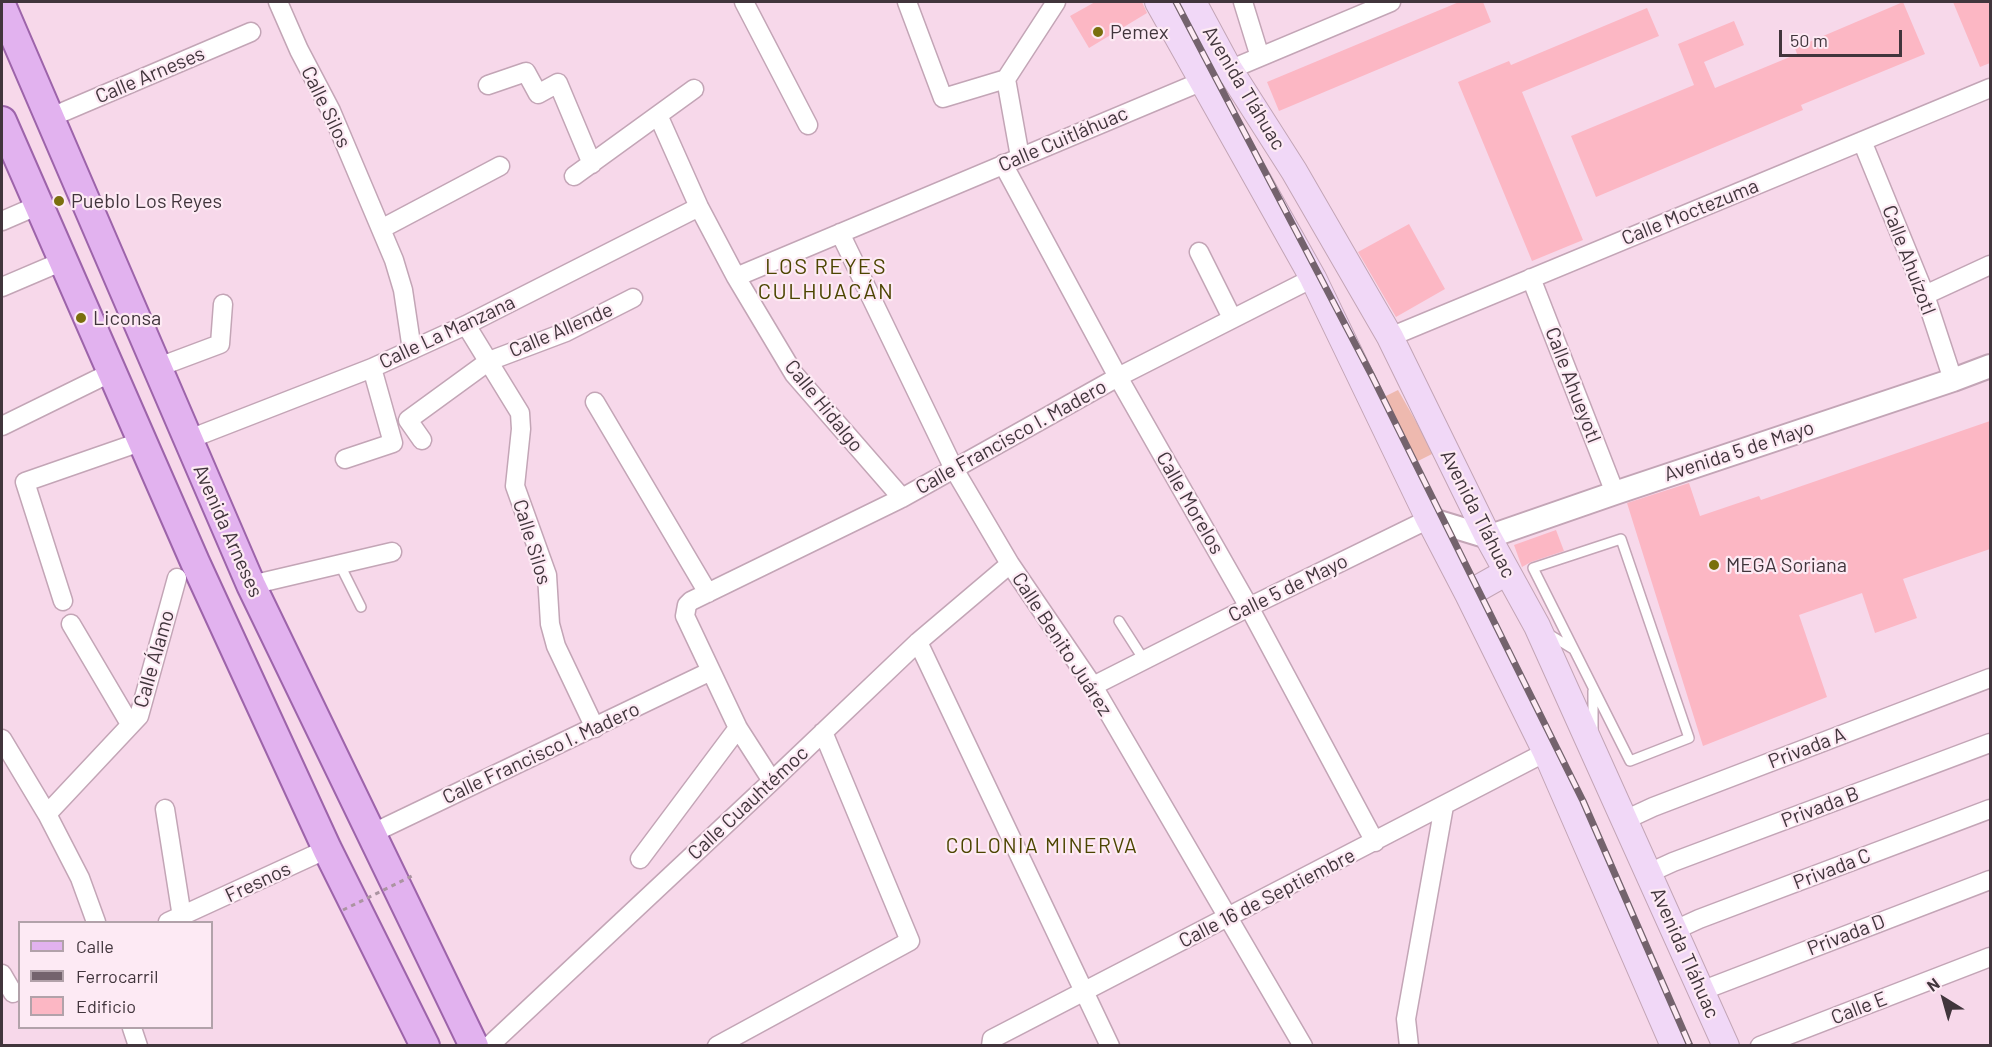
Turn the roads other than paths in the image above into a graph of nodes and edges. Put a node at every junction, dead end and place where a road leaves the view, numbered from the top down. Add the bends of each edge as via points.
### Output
1 (278, 2) edge
2 (744, 2) edge
3 (907, 2) edge
4 (1056, 2) edge
5 (1193, 2) edge
6 (1243, 2) edge
7 (1391, 2) edge
8 (2, 7) edge
9 (1163, 17) edge
10 (251, 33) dead end
11 (1260, 57) junction
12 (1230, 69) junction
13 (1006, 79) junction
14 (1202, 81) junction
15 (488, 85) dead end
16 (1990, 88) edge
17 (694, 89) dead end
18 (658, 115) junction
19 (49, 118) junction
20 (2, 121) edge
21 (808, 124) dead end
22 (1863, 141) junction
23 (1012, 160) junction
24 (592, 164) junction
25 (500, 166) dead end
26 (574, 176) dead end
27 (39, 205) junction
28 (699, 207) junction
29 (2, 221) edge
30 (381, 229) junction
31 (840, 233) junction
32 (1199, 252) dead end
33 (63, 261) junction
34 (1990, 265) edge
35 (736, 278) junction
36 (1312, 278) junction
37 (1531, 278) junction
38 (2, 287) edge
39 (1924, 295) junction
40 (633, 298) dead end
41 (223, 304) dead end
42 (1232, 318) junction
43 (466, 326) junction
44 (1390, 337) junction
45 (412, 350) junction
46 (489, 361) junction
47 (156, 368) junction
48 (372, 368) junction
49 (1989, 371) edge
50 (112, 372) junction
51 (1118, 377) junction
52 (1953, 380) junction
53 (596, 402) dead end
54 (2, 426) edge
55 (187, 440) junction
56 (422, 440) dead end
57 (142, 441) junction
58 (345, 459) dead end
59 (954, 469) junction
60 (1615, 493) junction
61 (902, 498) junction
62 (1429, 519) junction
63 (1488, 537) junction
64 (392, 552) dead end
65 (339, 564) junction
66 (1010, 564) junction
67 (1507, 572) junction
68 (177, 578) dead end
69 (251, 585) junction
70 (708, 593) junction
71 (1468, 594) junction
72 (63, 601) dead end
73 (361, 607) dead end
74 (1249, 607) junction
75 (1119, 621) dead end
76 (71, 624) dead end
77 (1537, 626) junction
78 (918, 642) junction
79 (1573, 649) junction
80 (1144, 660) junction
81 (711, 671) junction
82 (1990, 678) edge
83 (1093, 686) junction
84 (1593, 691) junction
85 (130, 724) junction
86 (595, 728) junction
87 (738, 728) junction
88 (823, 732) junction
89 (2, 739) edge
90 (1990, 743) edge
91 (1594, 751) junction
92 (1546, 752) junction
93 (772, 781) junction
94 (1444, 806) junction
95 (165, 809) dead end
96 (1990, 809) edge
97 (46, 814) junction
98 (1625, 820) junction
99 (371, 834) junction
100 (1375, 842) junction
101 (321, 852) junction
102 (640, 859) dead end
103 (1649, 873) junction
104 (1990, 880) edge
105 (1227, 919) junction
106 (175, 920) edge
107 (96, 921) edge
108 (1675, 930) junction
109 (1990, 957) edge
110 (2, 974) edge
111 (1701, 991) junction
112 (1083, 992) junction
113 (11, 993) edge
114 (132, 1029) edge
115 (138, 1046) edge
116 (425, 1046) edge
117 (474, 1046) edge
118 (489, 1046) edge
119 (717, 1046) edge
120 (990, 1046) edge
121 (1110, 1046) edge
122 (1303, 1046) edge
123 (1409, 1046) edge
124 (1674, 1046) edge
125 (1726, 1046) edge
126 (1760, 1046) edge

1 - 30 street, Calle Silos via 331,111
2 - 21 street
3 - 13 street via 944,98
4 - 13 street
5 - 12 main road, Avenida Tláhuac
6 - 11 street
7 - 11 street, Calle Cuitláhuac
8 - 19 main road, Avenida Arneses
9 - 14 main road, Avenida Tláhuac
10 - 19 street, Calle Arneses
11 - 12 street, Calle Cuitláhuac
12 - 14 street, Calle Cuitláhuac
12 - 44 main road, Avenida Tláhuac
13 - 23 street, Calle Morelos
14 - 23 street, Calle Cuitláhuac
14 - 36 main road, Avenida Tláhuac
15 - 24 street via 526,72 538,94 558,83
16 - 22 street, Calle Moctezuma
17 - 18 street
18 - 24 street
18 - 28 street, Calle Hidalgo
19 - 47 main road, Avenida Arneses
20 - 27 main road
22 - 37 street, Calle Moctezuma
22 - 39 street, Calle Ahuízotl
23 - 31 street, Calle Cuitláhuac
23 - 51 street, Calle Morelos
24 - 26 street
25 - 30 street
27 - 29 street
27 - 33 main road
28 - 35 street, Calle Hidalgo
28 - 43 street, Calle La Manzana
30 - 45 street, Calle Silos via 403,290
31 - 35 street, Calle Cuitláhuac
31 - 59 street, Calle Benito Juárez
32 - 42 street
33 - 38 street
33 - 50 main road
34 - 39 street
35 - 61 street, Calle Hidalgo via 794,374
36 - 42 street, Calle Francisco I. Madero
36 - 62 main road, Avenida Tláhuac
37 - 44 street, Calle Moctezuma
37 - 60 street, Calle Ahueyotl
39 - 52 street, Calle Ahuízotl
40 - 46 street, Calle Allende via 566,332
41 - 47 street via 220,344
42 - 51 street, Calle Francisco I. Madero
43 - 45 street, Calle La Manzana
43 - 46 street, Calle Silos
44 - 63 main road, Avenida Tláhuac
45 - 48 street, Calle La Manzana
46 - 56 street, Calle Allende via 408,420
46 - 86 street, Calle Silos via 520,413 514,486 547,575 550,624 556,646
47 - 55 main road, Avenida Arneses
48 - 55 street, Calle La Manzana
48 - 58 street via 393,443
49 - 52 street, Avenida 5 de Mayo
50 - 54 street
50 - 57 main road
51 - 59 street, Calle Francisco I. Madero
51 - 74 street, Calle Morelos
52 - 60 street, Avenida 5 de Mayo
53 - 70 street
55 - 69 main road, Avenida Arneses
57 - 72 street via 25,482
57 - 101 main road
59 - 61 street, Calle Francisco I. Madero
59 - 66 street, Calle Benito Juárez
60 - 63 street, Avenida 5 de Mayo
61 - 70 street, Calle Francisco I. Madero
62 - 63 street
62 - 71 main road, Avenida Tláhuac
62 - 74 street, Calle 5 de Mayo
63 - 67 main road, Avenida Tláhuac
64 - 65 street
65 - 69 street
65 - 73 lane
66 - 78 street, Calle Cuauhtémoc
66 - 83 street, Calle Benito Juárez
67 - 71 main road
67 - 77 main road, Avenida Tláhuac
68 - 85 street, Calle Álamo via 139,716
69 - 99 main road, Avenida Arneses
70 - 81 street, Calle Francisco I. Madero via 691,601 685,610
71 - 92 main road, Avenida Tláhuac
74 - 80 street, Calle 5 de Mayo
74 - 100 street, Calle Morelos
75 - 80 lane
76 - 85 street
77 - 79 lane
77 - 91 main road, Avenida Tláhuac
78 - 88 street, Calle Cuauhtémoc
78 - 112 street
79 - 84 lane
79 - 84 lane via 1533,568 1621,539 1689,738 1630,761
80 - 83 street, Calle 5 de Mayo
81 - 86 street, Calle Francisco I. Madero
81 - 87 street, Calle Francisco I. Madero
82 - 98 street, Privada A
83 - 105 street, Calle Benito Juárez
84 - 91 lane
85 - 97 street, Calle Álamo
86 - 99 street, Calle Francisco I. Madero
87 - 93 street, Calle Francisco I. Madero
87 - 102 street
88 - 93 street, Calle Cuauhtémoc
88 - 119 street via 910,941
89 - 97 street
90 - 103 street, Privada B
91 - 98 main road, Avenida Tláhuac
92 - 94 street, Calle 16 de Septiembre
92 - 124 main road, Avenida Tláhuac
93 - 118 street, Calle Cuauhtémoc
94 - 100 street, Calle 16 de Septiembre
94 - 123 street via 1406,1019
95 - 106 street
96 - 108 street, Privada C
97 - 107 street via 80,878
98 - 103 main road, Avenida Tláhuac
99 - 117 main road, Avenida Arneses
100 - 105 street, Calle 16 de Septiembre
101 - 106 street, Fresnos
101 - 116 main road
103 - 108 main road, Avenida Tláhuac
104 - 111 street, Privada D
105 - 112 street, Calle 16 de Septiembre
105 - 122 street, Calle Benito Juárez
108 - 111 main road, Avenida Tláhuac
109 - 126 street, Calle E
110 - 113 street
111 - 125 main road, Avenida Tláhuac
112 - 120 street, Calle 16 de Septiembre via 992,1039
112 - 121 street
114 - 115 street

